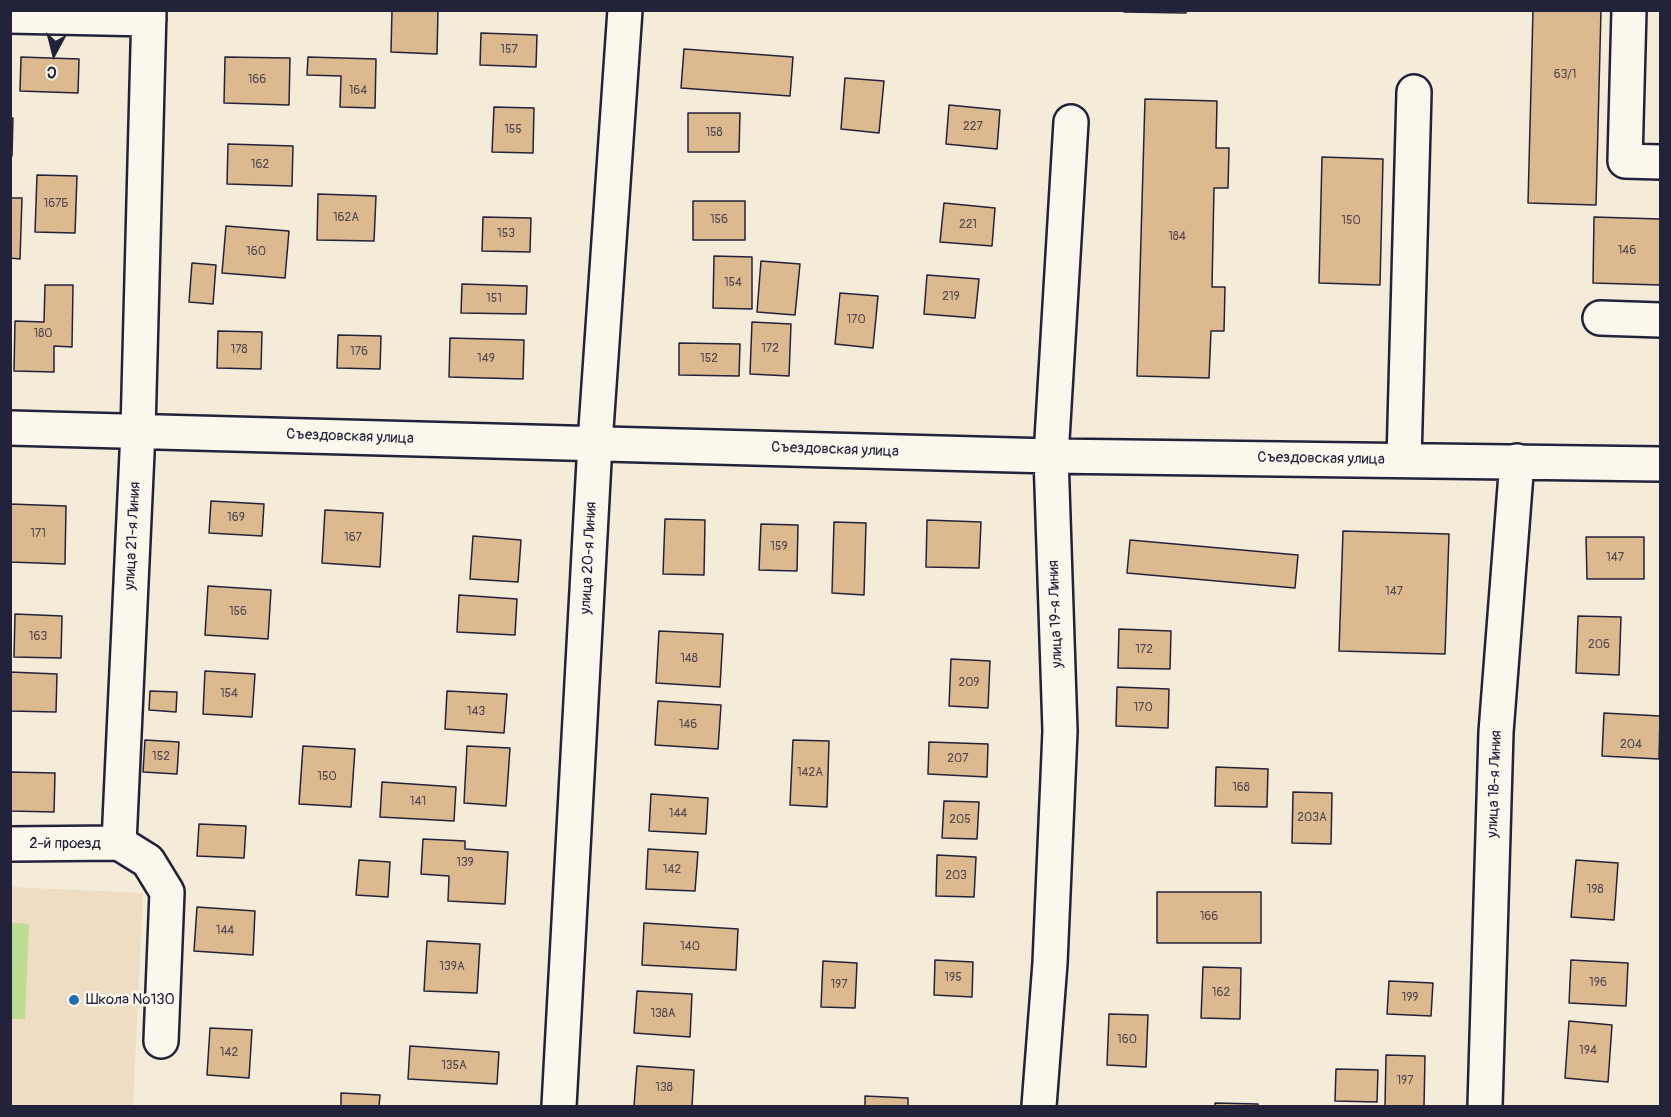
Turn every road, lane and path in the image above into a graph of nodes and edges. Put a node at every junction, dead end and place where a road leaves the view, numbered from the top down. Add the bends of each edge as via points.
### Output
1 (625, 10) edge
2 (1629, 10) edge
3 (149, 15) edge
4 (10, 16) edge
5 (1414, 92) dead end
6 (1071, 122) dead end
7 (1660, 162) edge
8 (1600, 318) dead end
9 (1660, 320) edge
10 (10, 428) edge
11 (138, 431) junction
12 (595, 443) junction
13 (1051, 456) junction
14 (1404, 460) junction
15 (1517, 462) junction
16 (1660, 464) edge
17 (119, 843) junction
18 (10, 844) edge
19 (161, 1041) dead end
20 (559, 1107) edge
21 (1039, 1107) edge
22 (1485, 1107) edge

1 - 12 street, улица 20-я Линия
2 - 7 street via 1625,161
3 - 4 street
3 - 11 street, улица 21-я Линия
5 - 14 street
6 - 13 street, улица 19-я Линия
8 - 9 street
10 - 11 street, Съездовская улица
11 - 12 street, Съездовская улица
11 - 17 street, улица 21-я Линия
12 - 13 street, Съездовская улица
12 - 20 street, улица 20-я Линия
13 - 14 street, Съездовская улица
13 - 21 street, улица 19-я Линия via 1060,731
14 - 15 street, Съездовская улица
15 - 16 street, Съездовская улица
15 - 22 street, улица 18-я Линия via 1496,732
17 - 18 street, 2-й проезд
17 - 19 street via 148,861 167,892

